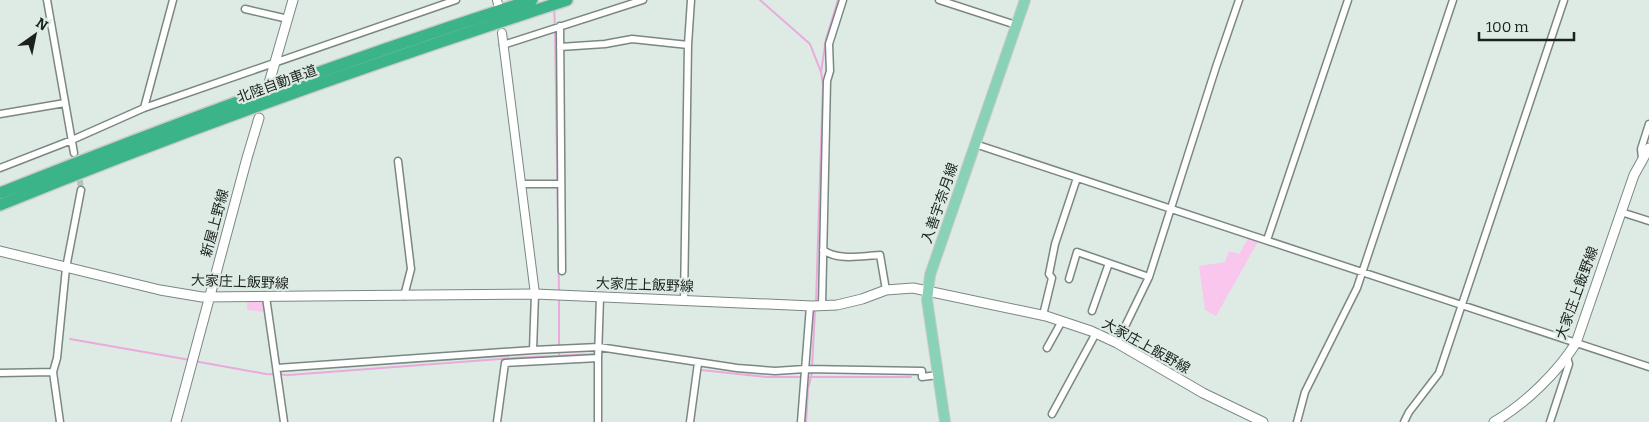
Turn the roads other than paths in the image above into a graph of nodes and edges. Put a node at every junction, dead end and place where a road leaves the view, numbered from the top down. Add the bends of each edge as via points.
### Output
1 (47, 0) edge
2 (173, 0) edge
3 (293, 0) edge
4 (456, 0) edge
5 (532, 0) edge
6 (567, 0) edge
7 (643, 0) edge
8 (691, 0) edge
9 (843, 0) edge
10 (939, 0) edge
11 (968, 0) edge
12 (1024, 0) edge
13 (1239, 0) edge
14 (1348, 0) edge
15 (1453, 0) edge
16 (1564, 0) edge
17 (245, 9) dead end
18 (967, 9) junction
19 (288, 19) junction
20 (1016, 25) junction
21 (560, 26) junction
22 (502, 33) dead end
23 (503, 45) junction
24 (688, 45) junction
25 (560, 48) junction
26 (275, 63) junction
27 (269, 84) dead end
28 (65, 102) junction
29 (144, 108) junction
30 (0, 114) edge
31 (259, 118) dead end
32 (1649, 124) edge
33 (72, 140) junction
34 (975, 144) junction
35 (1649, 148) edge
36 (74, 153) dead end
37 (1642, 158) junction
38 (398, 161) dead end
39 (0, 168) edge
40 (1077, 178) junction
41 (521, 184) junction
42 (561, 184) junction
43 (81, 190) tunnel mouth
44 (0, 193) edge
45 (0, 205) edge
46 (1172, 209) junction
47 (1621, 212) junction
48 (1649, 221) edge
49 (1268, 240) junction
50 (822, 250) junction
51 (0, 251) edge
52 (1109, 263) junction
53 (66, 268) junction
54 (562, 271) dead end
55 (1363, 271) junction
56 (1149, 277) junction
57 (1069, 279) dead end
58 (886, 290) junction
59 (927, 290) junction
60 (535, 294) junction
61 (404, 296) junction
62 (209, 297) junction
63 (266, 297) junction
64 (600, 297) junction
65 (684, 301) junction
66 (1463, 305) junction
67 (810, 306) junction
68 (822, 306) junction
69 (1092, 311) dead end
70 (1043, 315) junction
71 (1062, 321) junction
72 (1096, 333) junction
73 (1118, 343) junction
74 (1576, 343) junction
75 (598, 347) junction
76 (1047, 348) dead end
77 (533, 350) junction
78 (598, 358) junction
79 (1567, 358) junction
80 (698, 362) junction
81 (1649, 367) edge
82 (277, 368) junction
83 (805, 369) junction
84 (53, 372) junction
85 (0, 373) edge
86 (938, 376) junction
87 (1052, 414) dead end
88 (60, 422) edge
89 (176, 422) edge
90 (284, 422) edge
91 (497, 422) edge
92 (598, 422) edge
93 (690, 422) edge
94 (801, 422) edge
95 (944, 422) edge
96 (1263, 422) edge
97 (1298, 422) edge
98 (1404, 422) edge
99 (1494, 422) edge
100 (1550, 422) edge

1 - 28 street
2 - 29 street
3 - 19 main road
4 - 26 street
5 - 44 highway, 北陸自動車道 via 233,103
6 - 45 highway, 北陸自動車道 via 245,110
7 - 21 street
8 - 24 street
9 - 50 street via 829,44
10 - 18 street
11 - 18 street
12 - 20 main road, 入善宇奈月線
13 - 46 street
14 - 49 street
15 - 55 street
16 - 66 street
17 - 19 street
18 - 20 street
19 - 26 main road
20 - 34 main road, 入善宇奈月線
21 - 23 street
21 - 25 street
22 - 23 street
23 - 41 street
24 - 25 street via 632,39
24 - 65 street
25 - 42 street
26 - 27 main road
26 - 29 street
28 - 30 street
28 - 33 street
29 - 33 street
31 - 62 main road, 新屋上野線
32 - 37 street via 1641,149
33 - 36 street
33 - 39 street
34 - 40 street
34 - 59 main road, 入善宇奈月線
35 - 37 main road, 大家庄上飯野線
37 - 47 main road, 大家庄上飯野線
38 - 61 street via 411,269
40 - 46 street
40 - 70 street via 1055,244 1049,274 1052,278
41 - 42 street
41 - 60 street
42 - 54 street
43 - 53 street
46 - 49 street
46 - 56 street
47 - 48 street
47 - 74 main road, 大家庄上飯野線
49 - 55 street
50 - 58 street via 838,257 880,255
50 - 68 street
51 - 53 main road, 大家庄上飯野線
52 - 56 street
52 - 57 street via 1076,252
52 - 69 street
53 - 62 main road, 大家庄上飯野線 via 160,290
53 - 84 street
55 - 66 street
55 - 97 street via 1305,392
56 - 73 street
58 - 59 main road, 大家庄上飯野線
58 - 68 main road, 大家庄上飯野線 via 837,305
59 - 70 main road, 大家庄上飯野線
59 - 86 main road, 入善宇奈月線
60 - 61 main road, 大家庄上飯野線
60 - 64 main road, 大家庄上飯野線
60 - 77 street
61 - 63 main road, 大家庄上飯野線
62 - 63 main road, 大家庄上飯野線
62 - 89 main road, 新屋上野線
63 - 82 street
64 - 65 main road, 大家庄上飯野線
64 - 75 street
65 - 67 main road, 大家庄上飯野線
66 - 74 street
66 - 98 street via 1439,373 1408,412
67 - 68 main road, 大家庄上飯野線
67 - 83 street
70 - 71 main road, 大家庄上飯野線
71 - 72 main road, 大家庄上飯野線
71 - 76 street
72 - 73 main road, 大家庄上飯野線
72 - 87 street
73 - 96 main road, 大家庄上飯野線 via 1203,393
74 - 79 main road, 大家庄上飯野線
74 - 81 street
75 - 77 street
75 - 78 street
75 - 80 street
77 - 82 street
78 - 91 street via 505,363
78 - 92 street
79 - 99 main road, 大家庄上飯野線 via 1529,396
79 - 100 street via 1569,364
80 - 83 street via 747,369
80 - 93 street
82 - 90 street
83 - 86 street via 922,370 922,377
83 - 94 street
84 - 85 street
84 - 88 street
86 - 95 main road, 入善宇奈月線

